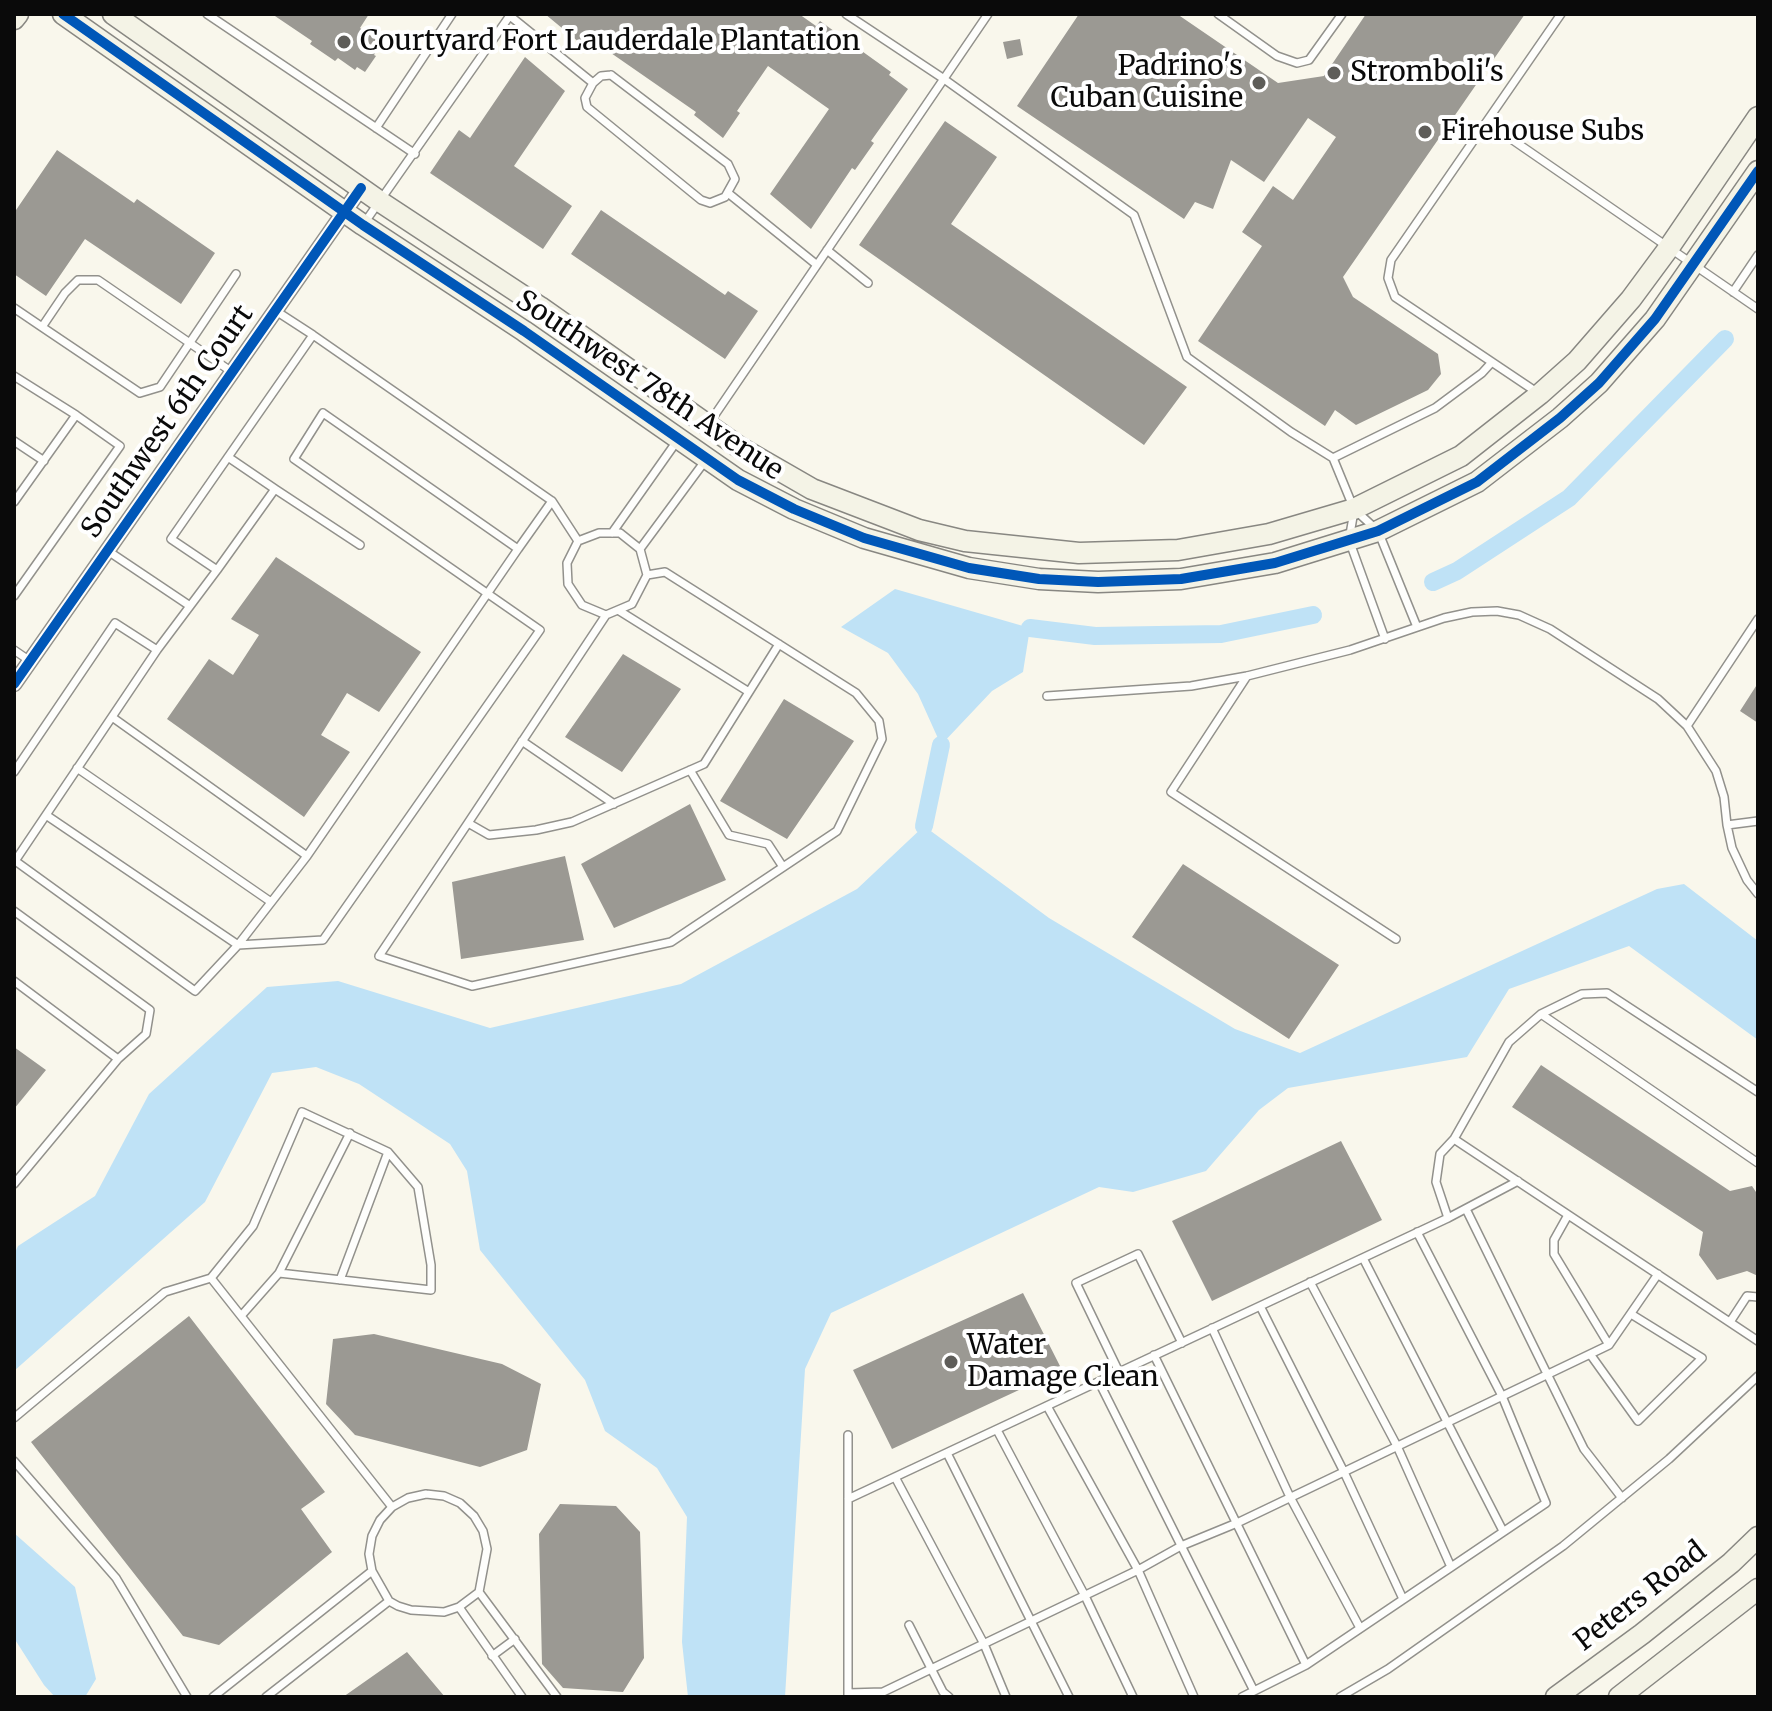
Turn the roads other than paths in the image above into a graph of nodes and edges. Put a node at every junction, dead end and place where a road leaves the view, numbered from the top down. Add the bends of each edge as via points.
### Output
1 (18, 14) edge
2 (63, 14) edge
3 (113, 14) edge
4 (207, 14) edge
5 (452, 14) edge
6 (846, 14) edge
7 (988, 14) edge
8 (1218, 14) edge
9 (1342, 14) edge
10 (1561, 14) edge
11 (510, 15) edge
12 (14, 19) edge
13 (944, 79) junction
14 (593, 83) junction
15 (1758, 117) edge
16 (1488, 123) junction
17 (376, 128) junction
18 (415, 154) junction
19 (1758, 171) edge
20 (361, 188) junction
21 (728, 193) junction
22 (379, 201) junction
23 (344, 212) junction
24 (363, 225) junction
25 (1668, 249) junction
26 (827, 250) junction
27 (1758, 256) edge
28 (817, 265) junction
29 (1693, 265) junction
30 (236, 274) dead end
31 (868, 283) dead end
32 (1733, 292) junction
33 (14, 308) edge
34 (1758, 309) edge
35 (276, 311) junction
36 (42, 327) junction
37 (313, 335) junction
38 (190, 343) junction
39 (1492, 362) junction
40 (232, 372) junction
41 (14, 376) edge
42 (1540, 394) junction
43 (76, 415) junction
44 (650, 419) junction
45 (709, 424) junction
46 (679, 439) junction
47 (14, 441) edge
48 (739, 447) junction
49 (228, 457) junction
50 (1333, 458) junction
51 (706, 459) junction
52 (44, 461) junction
53 (275, 489) junction
54 (552, 501) junction
55 (14, 502) edge
56 (1354, 509) junction
57 (1378, 531) junction
58 (612, 533) junction
59 (1349, 540) junction
60 (578, 541) junction
61 (360, 545) dead end
62 (518, 549) junction
63 (640, 549) junction
64 (108, 551) junction
65 (217, 570) junction
66 (647, 575) junction
67 (489, 595) junction
68 (14, 596) edge
69 (190, 606) junction
70 (618, 610) junction
71 (606, 615) junction
72 (1758, 619) edge
73 (1417, 627) junction
74 (1385, 639) junction
75 (779, 644) junction
76 (14, 650) edge
77 (157, 650) junction
78 (30, 661) junction
79 (1247, 676) junction
80 (14, 684) edge
81 (749, 692) junction
82 (1047, 696) dead end
83 (112, 717) junction
84 (1687, 726) junction
85 (522, 741) junction
86 (77, 768) junction
87 (690, 770) junction
88 (14, 772) edge
89 (614, 804) junction
90 (46, 815) junction
91 (1758, 821) edge
92 (468, 823) junction
93 (1727, 825) junction
94 (307, 856) junction
95 (15, 860) edge
96 (783, 867) junction
97 (1758, 894) edge
98 (271, 902) junction
99 (14, 911) edge
100 (1396, 939) dead end
101 (238, 945) junction
102 (14, 981) edge
103 (1541, 1014) junction
104 (118, 1059) junction
105 (1758, 1092) edge
106 (350, 1133) junction
107 (1454, 1139) junction
108 (388, 1152) junction
109 (1758, 1163) edge
110 (1518, 1181) junction
111 (14, 1184) edge
112 (1466, 1209) junction
113 (1568, 1215) junction
114 (1448, 1218) junction
115 (1417, 1232) junction
116 (1363, 1258) junction
117 (279, 1273) junction
118 (1658, 1274) junction
119 (211, 1278) junction
120 (340, 1280) junction
121 (1310, 1282) junction
122 (1758, 1297) edge
123 (1260, 1306) junction
124 (1631, 1314) junction
125 (241, 1316) junction
126 (1730, 1322) junction
127 (1212, 1328) junction
128 (1758, 1341) edge
129 (1182, 1343) junction
130 (1609, 1345) junction
131 (1590, 1354) junction
132 (1154, 1355) junction
133 (1119, 1372) junction
134 (1547, 1375) junction
135 (1758, 1376) edge
136 (1099, 1382) junction
137 (1502, 1396) junction
138 (1047, 1406) junction
139 (14, 1418) edge
140 (1446, 1422) junction
141 (997, 1430) junction
142 (848, 1435) dead end
143 (1397, 1446) junction
144 (947, 1453) junction
145 (14, 1461) edge
146 (1344, 1472) junction
147 (895, 1477) junction
148 (1290, 1497) junction
149 (1622, 1498) junction
150 (848, 1499) junction
151 (392, 1507) junction
152 (1237, 1523) junction
153 (1503, 1531) junction
154 (1758, 1537) edge
155 (1181, 1546) junction
156 (1451, 1567) junction
157 (1138, 1570) junction
158 (372, 1571) junction
159 (1758, 1589) edge
160 (479, 1592) junction
161 (1085, 1596) junction
162 (1403, 1599) junction
163 (389, 1601) junction
164 (459, 1607) junction
165 (1033, 1620) junction
166 (909, 1625) dead end
167 (1360, 1628) junction
168 (515, 1639) junction
169 (984, 1644) junction
170 (492, 1656) junction
171 (1306, 1665) junction
172 (933, 1668) junction
173 (1254, 1691) junction
174 (848, 1695) edge
175 (946, 1695) edge
176 (187, 1697) edge
177 (213, 1697) edge
178 (266, 1697) edge
179 (522, 1697) edge
180 (557, 1697) edge
181 (935, 1697) edge
182 (1006, 1697) edge
183 (1069, 1697) edge
184 (1133, 1697) edge
185 (1194, 1697) edge
186 (1242, 1697) edge
187 (1340, 1697) edge
188 (1556, 1697) edge
189 (1619, 1697) edge

1 - 12 street
2 - 23 street, Southwest 78th Avenue
3 - 20 street, Southwest 78th Avenue
4 - 17 lane
5 - 17 lane
6 - 13 lane
7 - 13 lane
8 - 9 lane via 1277,56 1297,63 1309,60
10 - 16 lane
11 - 14 lane
11 - 18 lane
13 - 26 lane
13 - 50 lane via 1134,215 1187,357
14 - 21 lane via 601,76 618,78 728,164 735,179
14 - 21 lane via 585,98 587,107 658,165 701,200 716,202
15 - 25 street, Southwest 78th Avenue
16 - 25 lane
16 - 39 lane via 1391,260 1388,278 1395,297
17 - 18 lane
18 - 22 lane
19 - 29 street, Southwest 78th Avenue
20 - 22 street, Southwest 78th Avenue
20 - 23 street, Southwest 6th Court
21 - 28 lane
22 - 24 lane
22 - 45 street, Southwest 78th Avenue
23 - 24 street, Southwest 78th Avenue
23 - 35 street, Southwest 6th Court
24 - 44 street, Southwest 78th Avenue
25 - 29 lane
25 - 42 street, Southwest 78th Avenue via 1577,361
26 - 28 lane
26 - 31 lane
27 - 32 lane
28 - 45 lane
29 - 32 lane
29 - 57 street, Southwest 78th Avenue via 1655,319 1560,418 1477,482
30 - 38 lane
32 - 34 lane
33 - 36 lane
35 - 37 lane
35 - 40 street, Southwest 6th Court
36 - 38 lane via 78,280 98,280
36 - 38 lane via 140,393 160,387
37 - 49 lane
37 - 54 lane
38 - 40 lane
39 - 42 lane
39 - 50 lane via 1435,408
40 - 64 street, Southwest 6th Court
41 - 43 lane
42 - 56 street, Southwest 78th Avenue via 1461,456
43 - 52 lane
43 - 68 lane via 120,446
44 - 45 street
44 - 46 street, Southwest 78th Avenue
45 - 48 street, Southwest 78th Avenue
46 - 48 street
46 - 51 street, Southwest 78th Avenue
46 - 58 lane
47 - 52 lane
48 - 56 street, Southwest 78th Avenue via 812,489 919,530 965,541 1065,551 1178,550 1269,534
49 - 53 lane
49 - 65 lane via 171,539
50 - 56 lane
51 - 59 street, Southwest 78th Avenue via 794,509 864,538 969,568 1039,579 1181,579 1275,563
51 - 63 lane
52 - 55 lane
53 - 61 lane
53 - 65 lane
54 - 60 lane
54 - 62 lane
56 - 57 lane
56 - 59 lane
57 - 59 street, Southwest 78th Avenue
57 - 73 lane
58 - 60 lane
58 - 63 lane
59 - 74 lane
60 - 71 lane via 567,563 568,584 582,605
62 - 67 lane
62 - 67 lane via 323,413 294,459
63 - 66 lane
64 - 69 lane
64 - 78 street, Southwest 6th Court
65 - 69 lane
66 - 70 lane via 632,604
66 - 75 lane via 665,572
67 - 94 lane
67 - 101 lane via 540,630 323,940
69 - 77 lane
70 - 71 lane
70 - 81 lane
71 - 85 lane
72 - 84 lane
73 - 74 lane
73 - 84 lane via 1472,612 1519,615 1646,691
74 - 79 lane
75 - 81 lane
75 - 96 lane via 856,693 879,721 882,739 837,831
76 - 78 lane
77 - 83 lane
77 - 88 lane via 115,623
78 - 80 street, Southwest 6th Court
79 - 82 lane via 1191,686
79 - 100 lane via 1171,792
81 - 87 lane via 704,764
83 - 86 lane
83 - 94 lane
84 - 93 lane via 1716,771
85 - 89 lane
85 - 92 lane
86 - 90 lane
86 - 98 lane
87 - 89 lane
87 - 96 lane via 729,835 768,844
89 - 92 lane via 536,830 489,835
90 - 95 lane
90 - 101 lane
91 - 93 lane
92 - 96 lane via 379,956 472,986 671,942
93 - 97 lane via 1732,848
94 - 98 lane
95 - 101 lane via 195,991
98 - 101 lane
99 - 104 lane via 150,1010 146,1034
102 - 104 lane
103 - 105 lane via 1582,994 1607,993
103 - 107 lane via 1509,1042
103 - 109 lane
104 - 111 lane
106 - 108 lane
106 - 117 lane
106 - 119 lane via 302,1112 253,1226
107 - 110 lane
107 - 114 lane via 1440,1154 1436,1182
108 - 120 lane
108 - 120 lane via 418,1187 431,1290
110 - 112 lane
110 - 113 lane
112 - 114 lane
112 - 134 lane
113 - 118 lane
113 - 130 lane via 1554,1240 1554,1254
114 - 115 lane
115 - 116 lane
115 - 137 lane
116 - 121 lane
116 - 140 lane
117 - 120 lane
117 - 125 lane
118 - 124 lane
118 - 126 lane
119 - 125 lane
119 - 139 lane via 165,1292
121 - 123 lane
121 - 143 lane
122 - 126 lane via 1747,1296
123 - 127 lane
123 - 146 lane
124 - 130 lane
124 - 131 lane via 1702,1358 1638,1421
125 - 151 lane
126 - 128 lane
127 - 129 lane
127 - 148 lane
129 - 132 lane
129 - 133 lane via 1138,1254 1076,1283
130 - 131 lane
131 - 134 lane
132 - 133 lane
132 - 152 lane
133 - 136 lane
134 - 137 lane
134 - 149 lane via 1584,1449
135 - 149 lane
136 - 138 lane
136 - 155 lane
137 - 140 lane
137 - 153 lane via 1546,1503
138 - 141 lane
138 - 157 lane
140 - 143 lane
140 - 153 lane
141 - 144 lane
141 - 161 lane
142 - 150 lane
143 - 146 lane
143 - 156 lane
144 - 147 lane
144 - 165 lane
145 - 176 lane via 116,1578
146 - 148 lane
146 - 162 lane
147 - 150 lane
147 - 169 lane
148 - 152 lane
148 - 167 lane
149 - 187 lane via 1563,1546
150 - 174 lane
151 - 158 lane via 372,1536
151 - 160 lane via 426,1494 460,1503 474,1516 487,1549
152 - 155 lane
152 - 171 lane
153 - 156 lane
154 - 188 street, Peters Road via 1642,1634
155 - 157 lane
155 - 173 lane
156 - 162 lane
157 - 161 lane
157 - 185 lane
158 - 163 lane
158 - 177 lane
159 - 189 street
160 - 164 lane
160 - 168 lane
161 - 165 lane
161 - 184 lane
162 - 167 lane
163 - 164 lane via 431,1613
163 - 178 lane
164 - 170 lane
165 - 169 lane
165 - 183 lane
166 - 172 lane
167 - 171 lane
168 - 170 lane
168 - 180 lane
169 - 172 lane
169 - 182 lane
170 - 179 lane
171 - 173 lane
172 - 174 lane via 883,1692
172 - 175 lane
173 - 186 lane
175 - 181 lane

